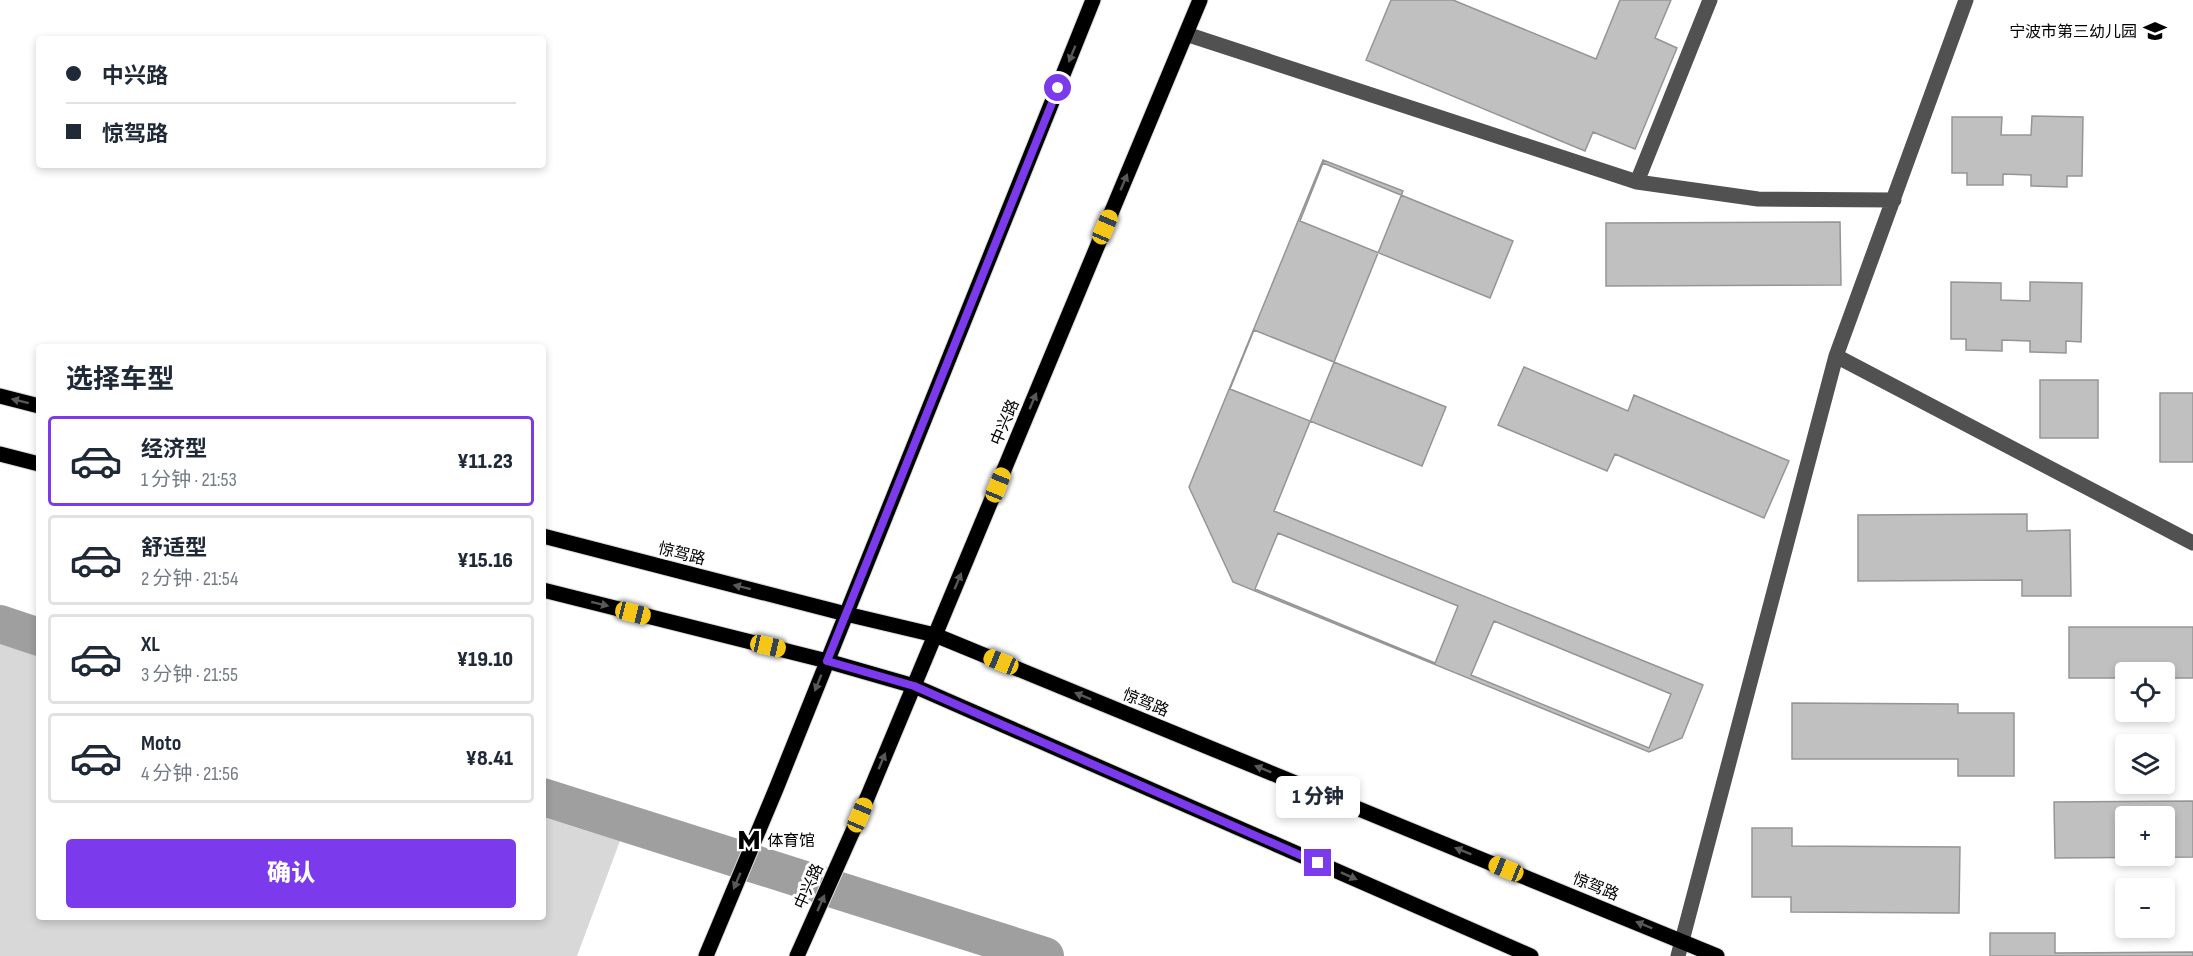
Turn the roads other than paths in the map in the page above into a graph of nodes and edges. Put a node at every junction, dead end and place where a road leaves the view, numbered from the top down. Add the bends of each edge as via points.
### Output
1 (1093, 0) edge
2 (1200, 0) edge
3 (1710, 0) edge
4 (1966, 0) edge
5 (1186, 34) junction
6 (1636, 182) junction
7 (1894, 200) junction
8 (1836, 356) junction
9 (0, 396) edge
10 (36, 405) edge
11 (0, 454) edge
12 (36, 463) edge
13 (546, 537) edge
14 (2193, 543) edge
15 (546, 591) edge
16 (846, 614) junction
17 (935, 635) junction
18 (827, 661) junction
19 (914, 686) junction
20 (1680, 948) edge
21 (706, 956) edge
22 (797, 956) edge
23 (1531, 956) edge
24 (1717, 956) edge

1 -> 16 main road
2 - 5 main road, 中兴路
3 - 6 street
4 - 7 street
5 - 6 street
17 -> 5 main road, 中兴路
6 - 7 street via 1758,199
7 - 8 street
8 - 14 street
8 - 20 street
10 -> 9 main road
11 - 12 main road
16 -> 13 main road, 惊驾路
15 -> 18 main road
16 - 17 main road, 惊驾路
16 - 18 main road
17 - 19 main road, 中兴路
20 -> 17 main road, 惊驾路
18 - 19 main road
18 -> 21 main road
22 -> 19 main road, 中兴路
19 -> 23 main road
20 - 24 main road, 惊驾路

